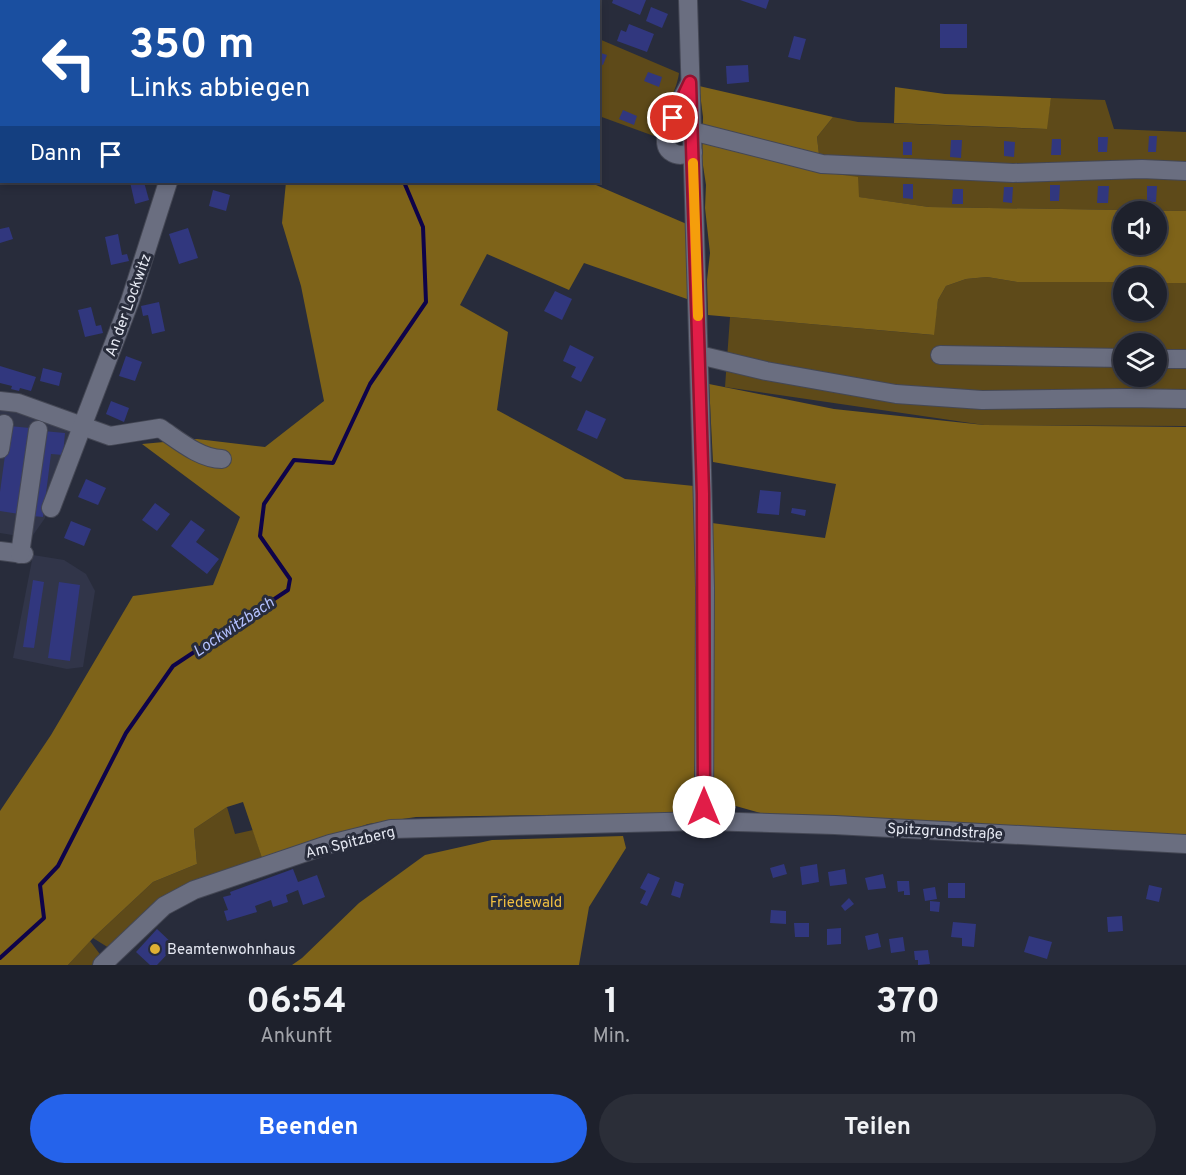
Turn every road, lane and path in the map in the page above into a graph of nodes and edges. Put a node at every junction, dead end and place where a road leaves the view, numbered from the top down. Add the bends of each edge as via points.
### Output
1 (688, 0) edge
2 (690, 82) junction
3 (692, 131) junction
4 (693, 152) junction
5 (1186, 171) edge
6 (168, 183) edge
7 (699, 355) junction
8 (940, 355) dead end
9 (1113, 358) edge
10 (1167, 359) edge
11 (1186, 359) edge
12 (1186, 399) edge
13 (0, 401) edge
14 (4, 424) dead end
15 (81, 426) junction
16 (38, 430) dead end
17 (0, 448) edge
18 (222, 459) dead end
19 (51, 508) dead end
20 (0, 551) edge
21 (704, 821) junction
22 (1186, 844) edge
23 (102, 965) edge

1 - 2 street
2 - 3 street
2 - 4 street via 664,143 677,155
3 - 4 street
3 - 5 street via 822,164 1013,173
4 - 7 street
6 - 15 street, An der Lockwitz via 130,301
7 - 12 street via 896,394 982,400
7 - 21 street via 705,588
8 - 9 street
10 - 11 street
13 - 15 street via 18,403
14 - 17 street
15 - 18 street via 110,436 160,428 211,459
15 - 19 street, An der Lockwitz
16 - 20 street via 22,554
21 - 22 street, Spitzgrundstraße
21 - 23 street, Am Spitzberg via 391,829 330,844 194,890 164,906

